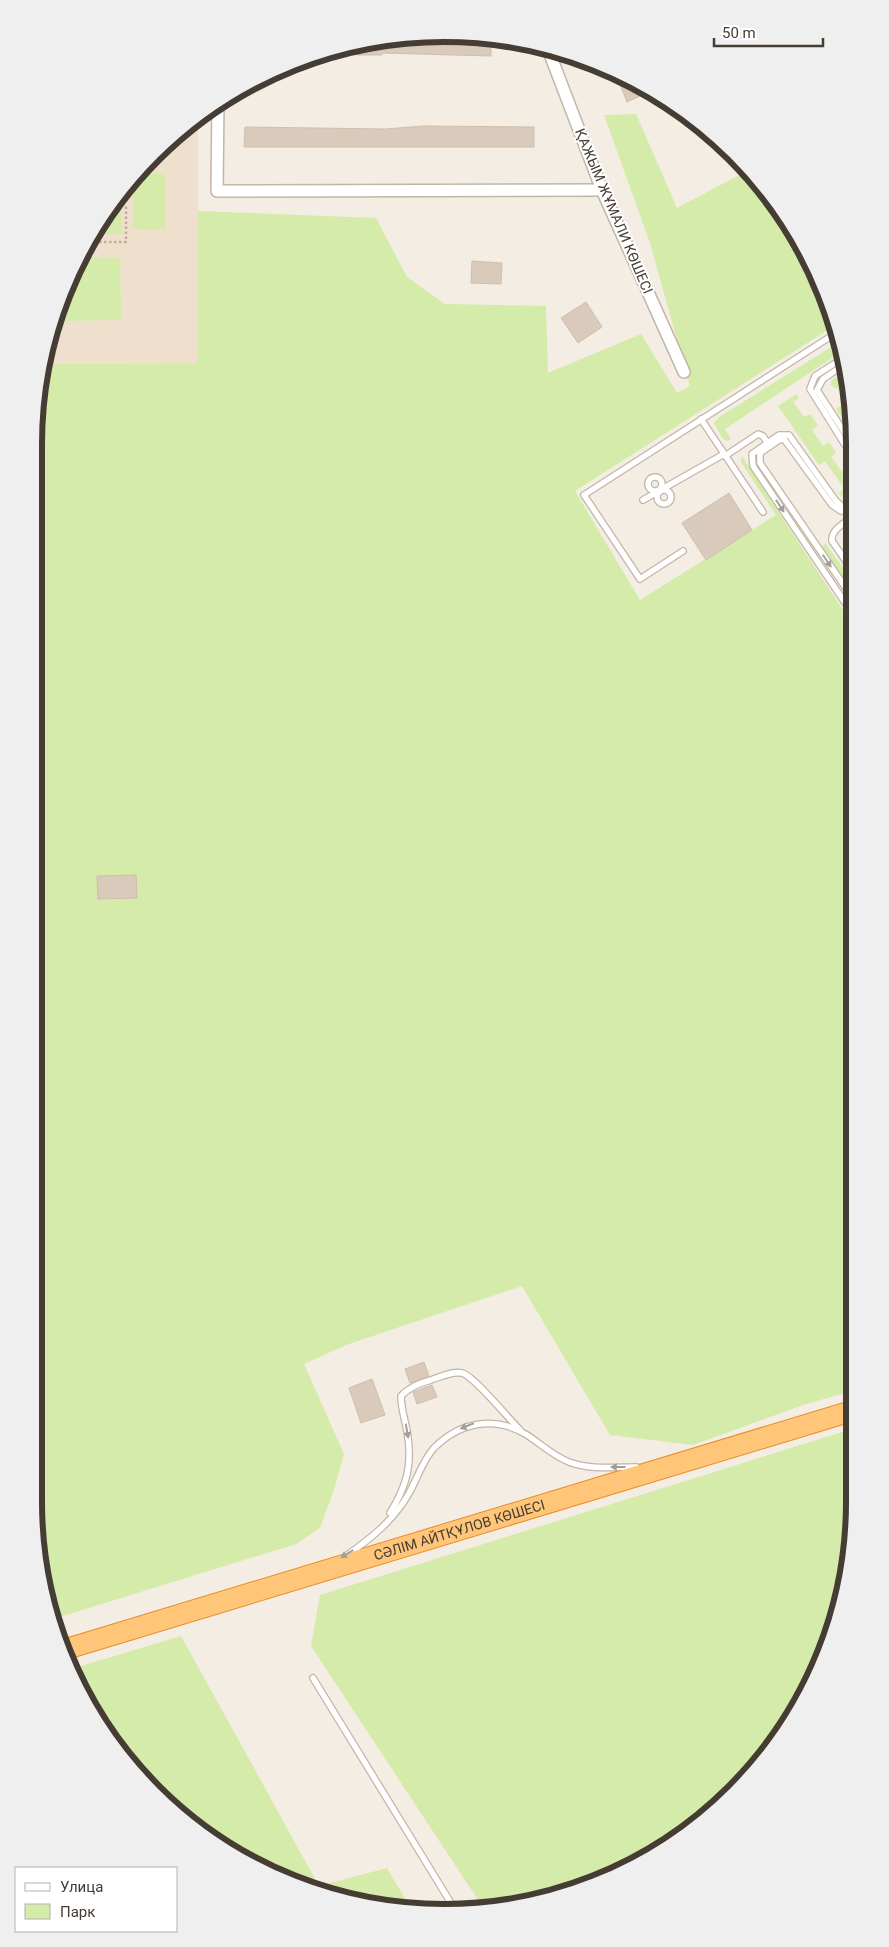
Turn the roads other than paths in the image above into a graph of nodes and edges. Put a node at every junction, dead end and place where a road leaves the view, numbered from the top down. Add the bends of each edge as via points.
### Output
1 (551, 57) edge
2 (218, 112) edge
3 (602, 190) junction
4 (831, 335) edge
5 (838, 361) edge
6 (839, 368) edge
7 (684, 372) dead end
8 (701, 420) junction
9 (846, 435) edge
10 (768, 444) junction
11 (846, 446) edge
12 (725, 455) junction
13 (643, 500) dead end
14 (846, 508) edge
15 (762, 512) dead end
16 (846, 522) edge
17 (683, 551) dead end
18 (846, 560) edge
19 (846, 588) edge
20 (846, 604) edge
21 (846, 1413) edge
22 (526, 1434) junction
23 (666, 1467) junction
24 (373, 1536) junction
25 (301, 1579) junction
26 (70, 1648) edge
27 (313, 1678) dead end
28 (452, 1904) edge

1 - 3 street, ҚАЖЫМ ЖҰМАЛИ КӨШЕСІ
2 - 3 street via 217,191
3 - 7 street, ҚАЖЫМ ЖҰМАЛИ КӨШЕСІ
4 - 8 lane
5 - 11 lane via 816,376 810,389
6 - 9 lane via 822,379 817,390
8 - 12 lane
8 - 17 lane via 584,494 640,579
10 - 12 lane via 758,434
10 - 14 lane via 782,433 792,436 838,504
10 -> 19 lane via 760,453 760,463
10 -> 20 lane via 752,454 753,466
12 - 13 lane
12 - 15 lane
16 - 18 lane via 834,531 832,538
21 - 23 highway, СӘЛІМ АЙТҚҰЛОВ КӨШЕСІ
23 -> 22 lane via 589,1468 568,1462
22 -> 24 lane via 494,1422 475,1423 451,1433 432,1450 408,1495
22 -> 24 lane via 470,1377 453,1373 411,1387 401,1396 410,1450 407,1480 402,1495
23 - 25 highway, СӘЛІМ АЙТҚҰЛОВ КӨШЕСІ
24 -> 25 lane via 346,1556
25 - 26 highway, СӘЛІМ АЙТҚҰЛОВ КӨШЕСІ
27 - 28 lane

